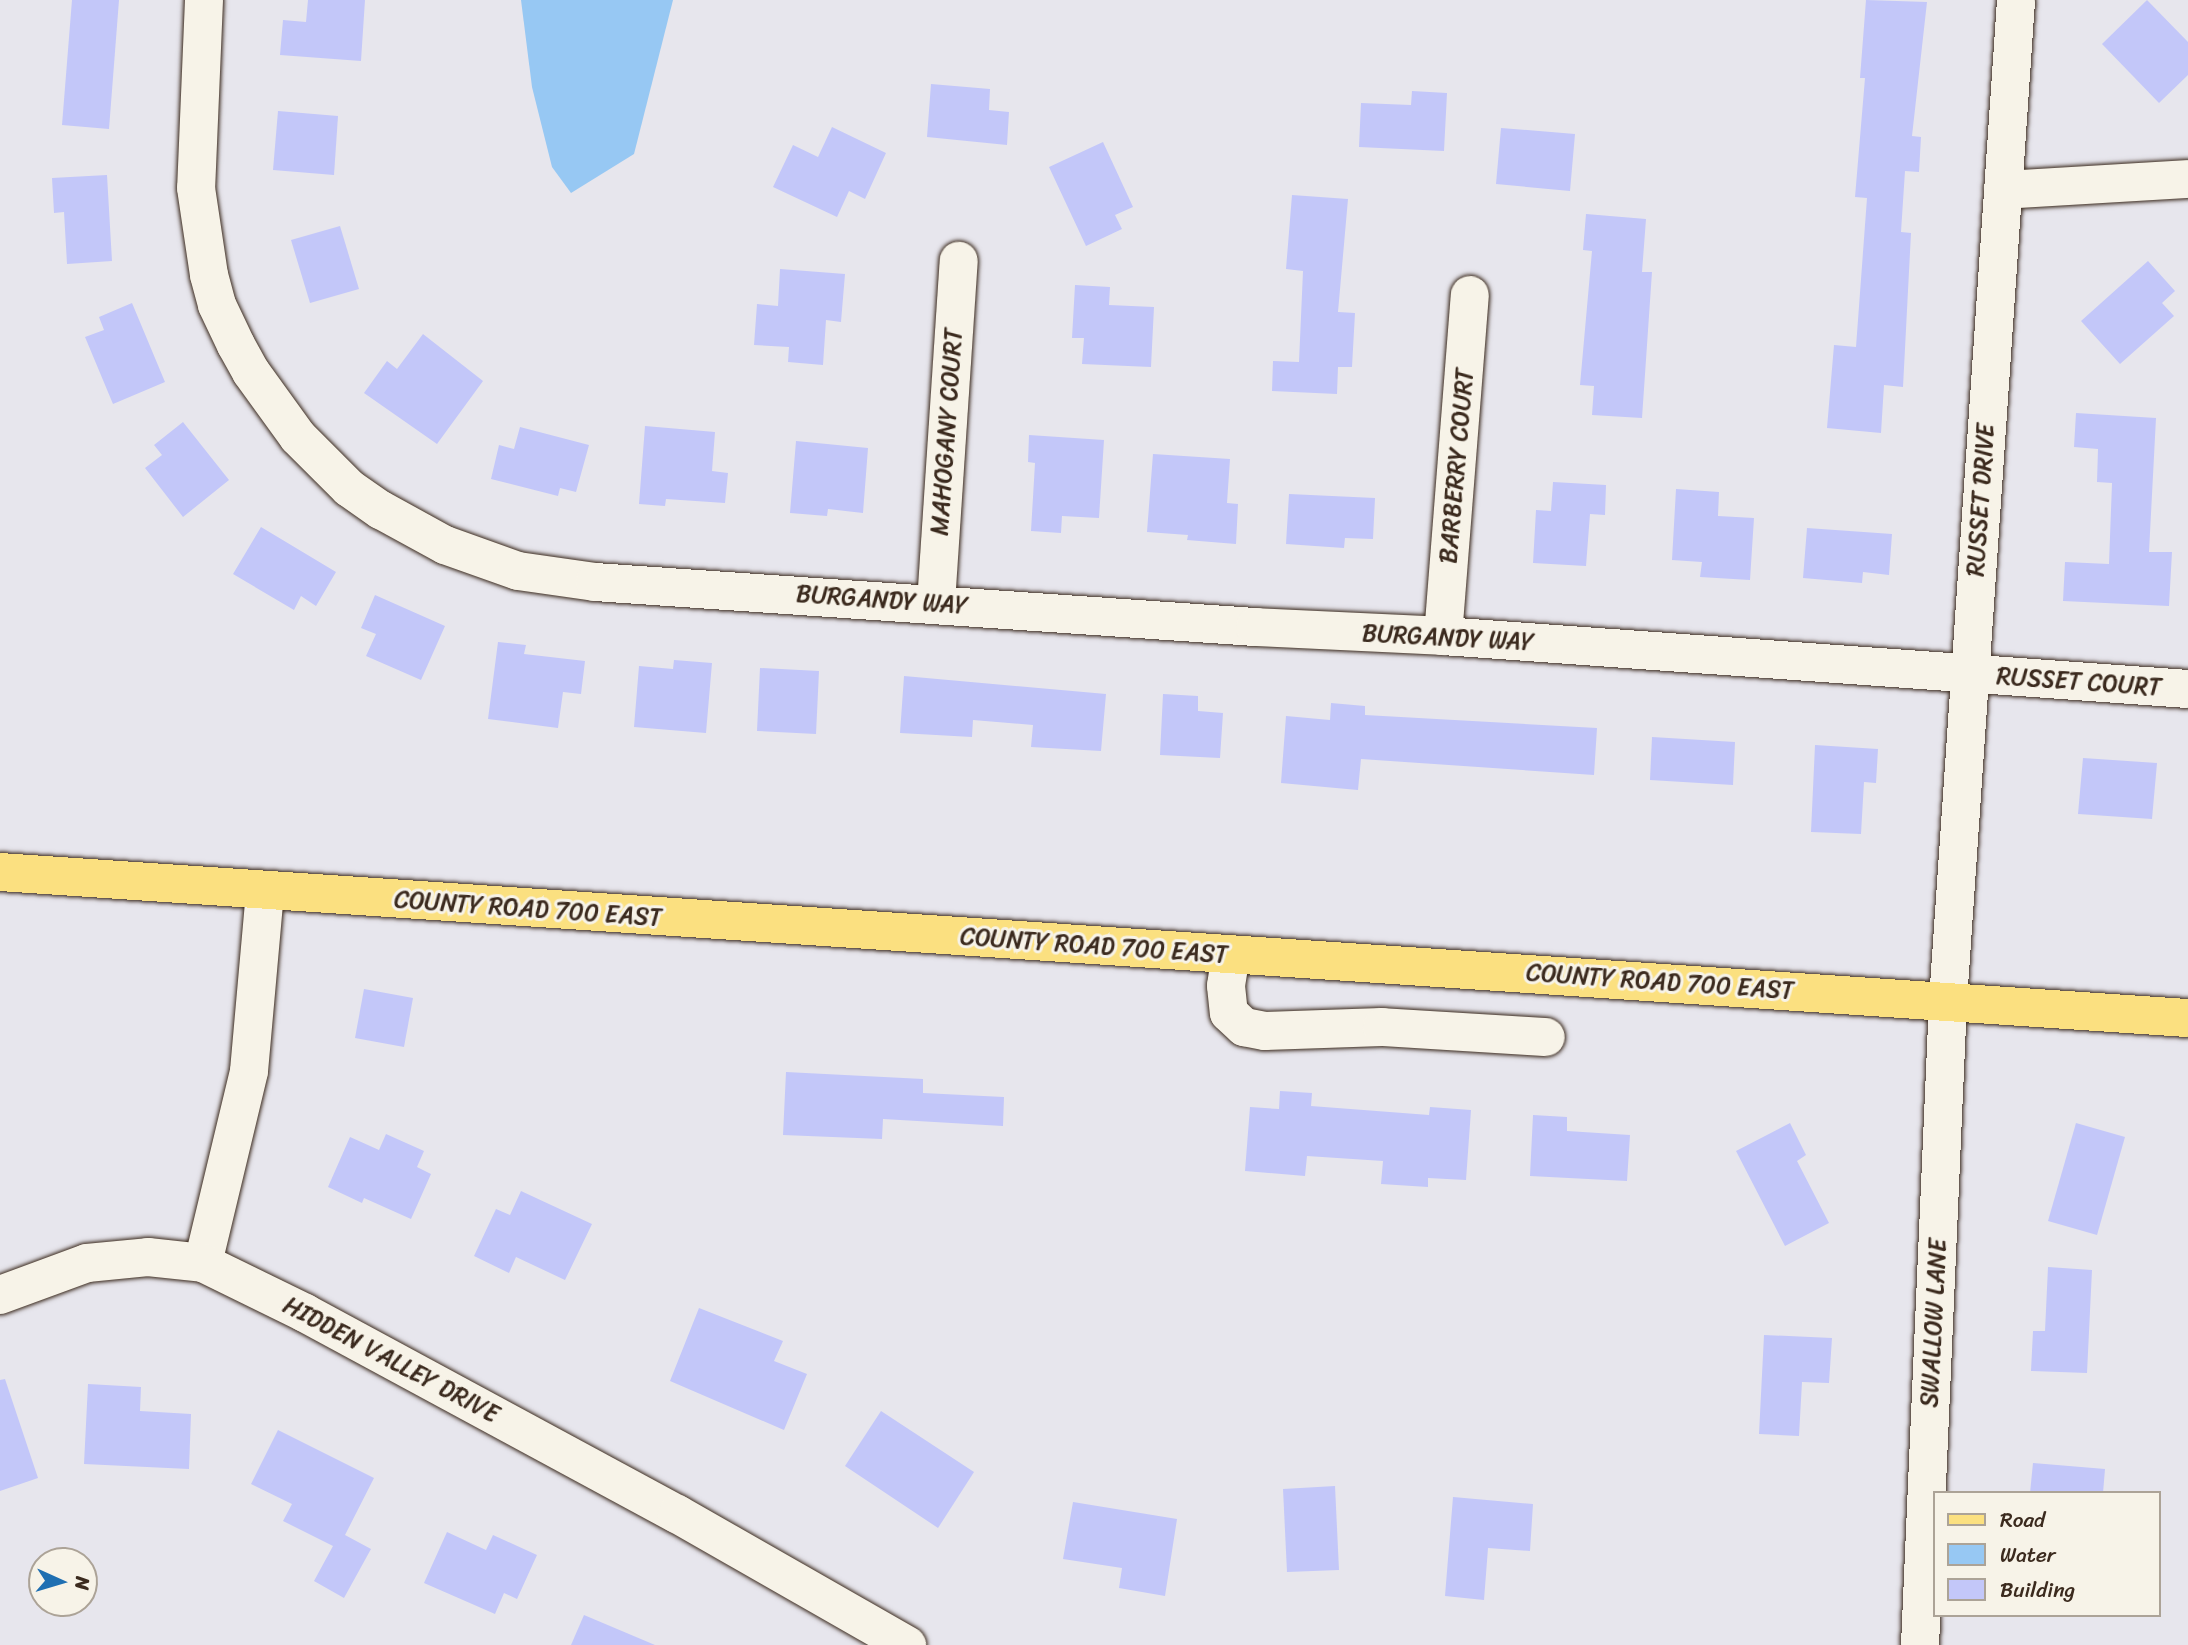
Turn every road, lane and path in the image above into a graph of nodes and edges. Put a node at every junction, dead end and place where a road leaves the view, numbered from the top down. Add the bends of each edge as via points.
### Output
1 (204, 0) edge
2 (2016, 0) edge
3 (2188, 179) edge
4 (2003, 190) junction
5 (958, 261) dead end
6 (1470, 295) dead end
7 (936, 603) junction
8 (1443, 636) junction
9 (1969, 675) junction
10 (2188, 689) edge
11 (0, 872) edge
12 (265, 892) junction
13 (1231, 954) junction
14 (1948, 1001) junction
15 (2188, 1018) edge
16 (1546, 1037) dead end
17 (203, 1263) junction
18 (0, 1295) edge
19 (906, 1645) edge
20 (1920, 1645) edge

1 - 7 street, BURGANDY WAY via 195,168 201,228 217,305 274,407 349,488 445,545 518,571 595,582
2 - 4 street, RUSSET DRIVE
3 - 4 street
4 - 9 street, RUSSET DRIVE
5 - 7 street, MAHOGANY COURT
6 - 8 street, BARBERRY COURT
7 - 8 street, BURGANDY WAY
8 - 9 street, BURGANDY WAY
9 - 10 street, RUSSET COURT
9 - 14 street, RUSSET DRIVE
11 - 12 main road, COUNTY ROAD 700 EAST
12 - 13 main road, COUNTY ROAD 700 EAST
12 - 17 street via 249,1071
13 - 14 main road, COUNTY ROAD 700 EAST
13 - 16 street via 1226,986 1229,1013 1244,1027 1265,1031 1416,1028
14 - 15 main road, COUNTY ROAD 700 EAST
14 - 20 street, SWALLOW LANE
17 - 18 street, HIDDEN VALLEY DRIVE via 148,1257 87,1263
17 - 19 street, HIDDEN VALLEY DRIVE via 305,1313 677,1514

